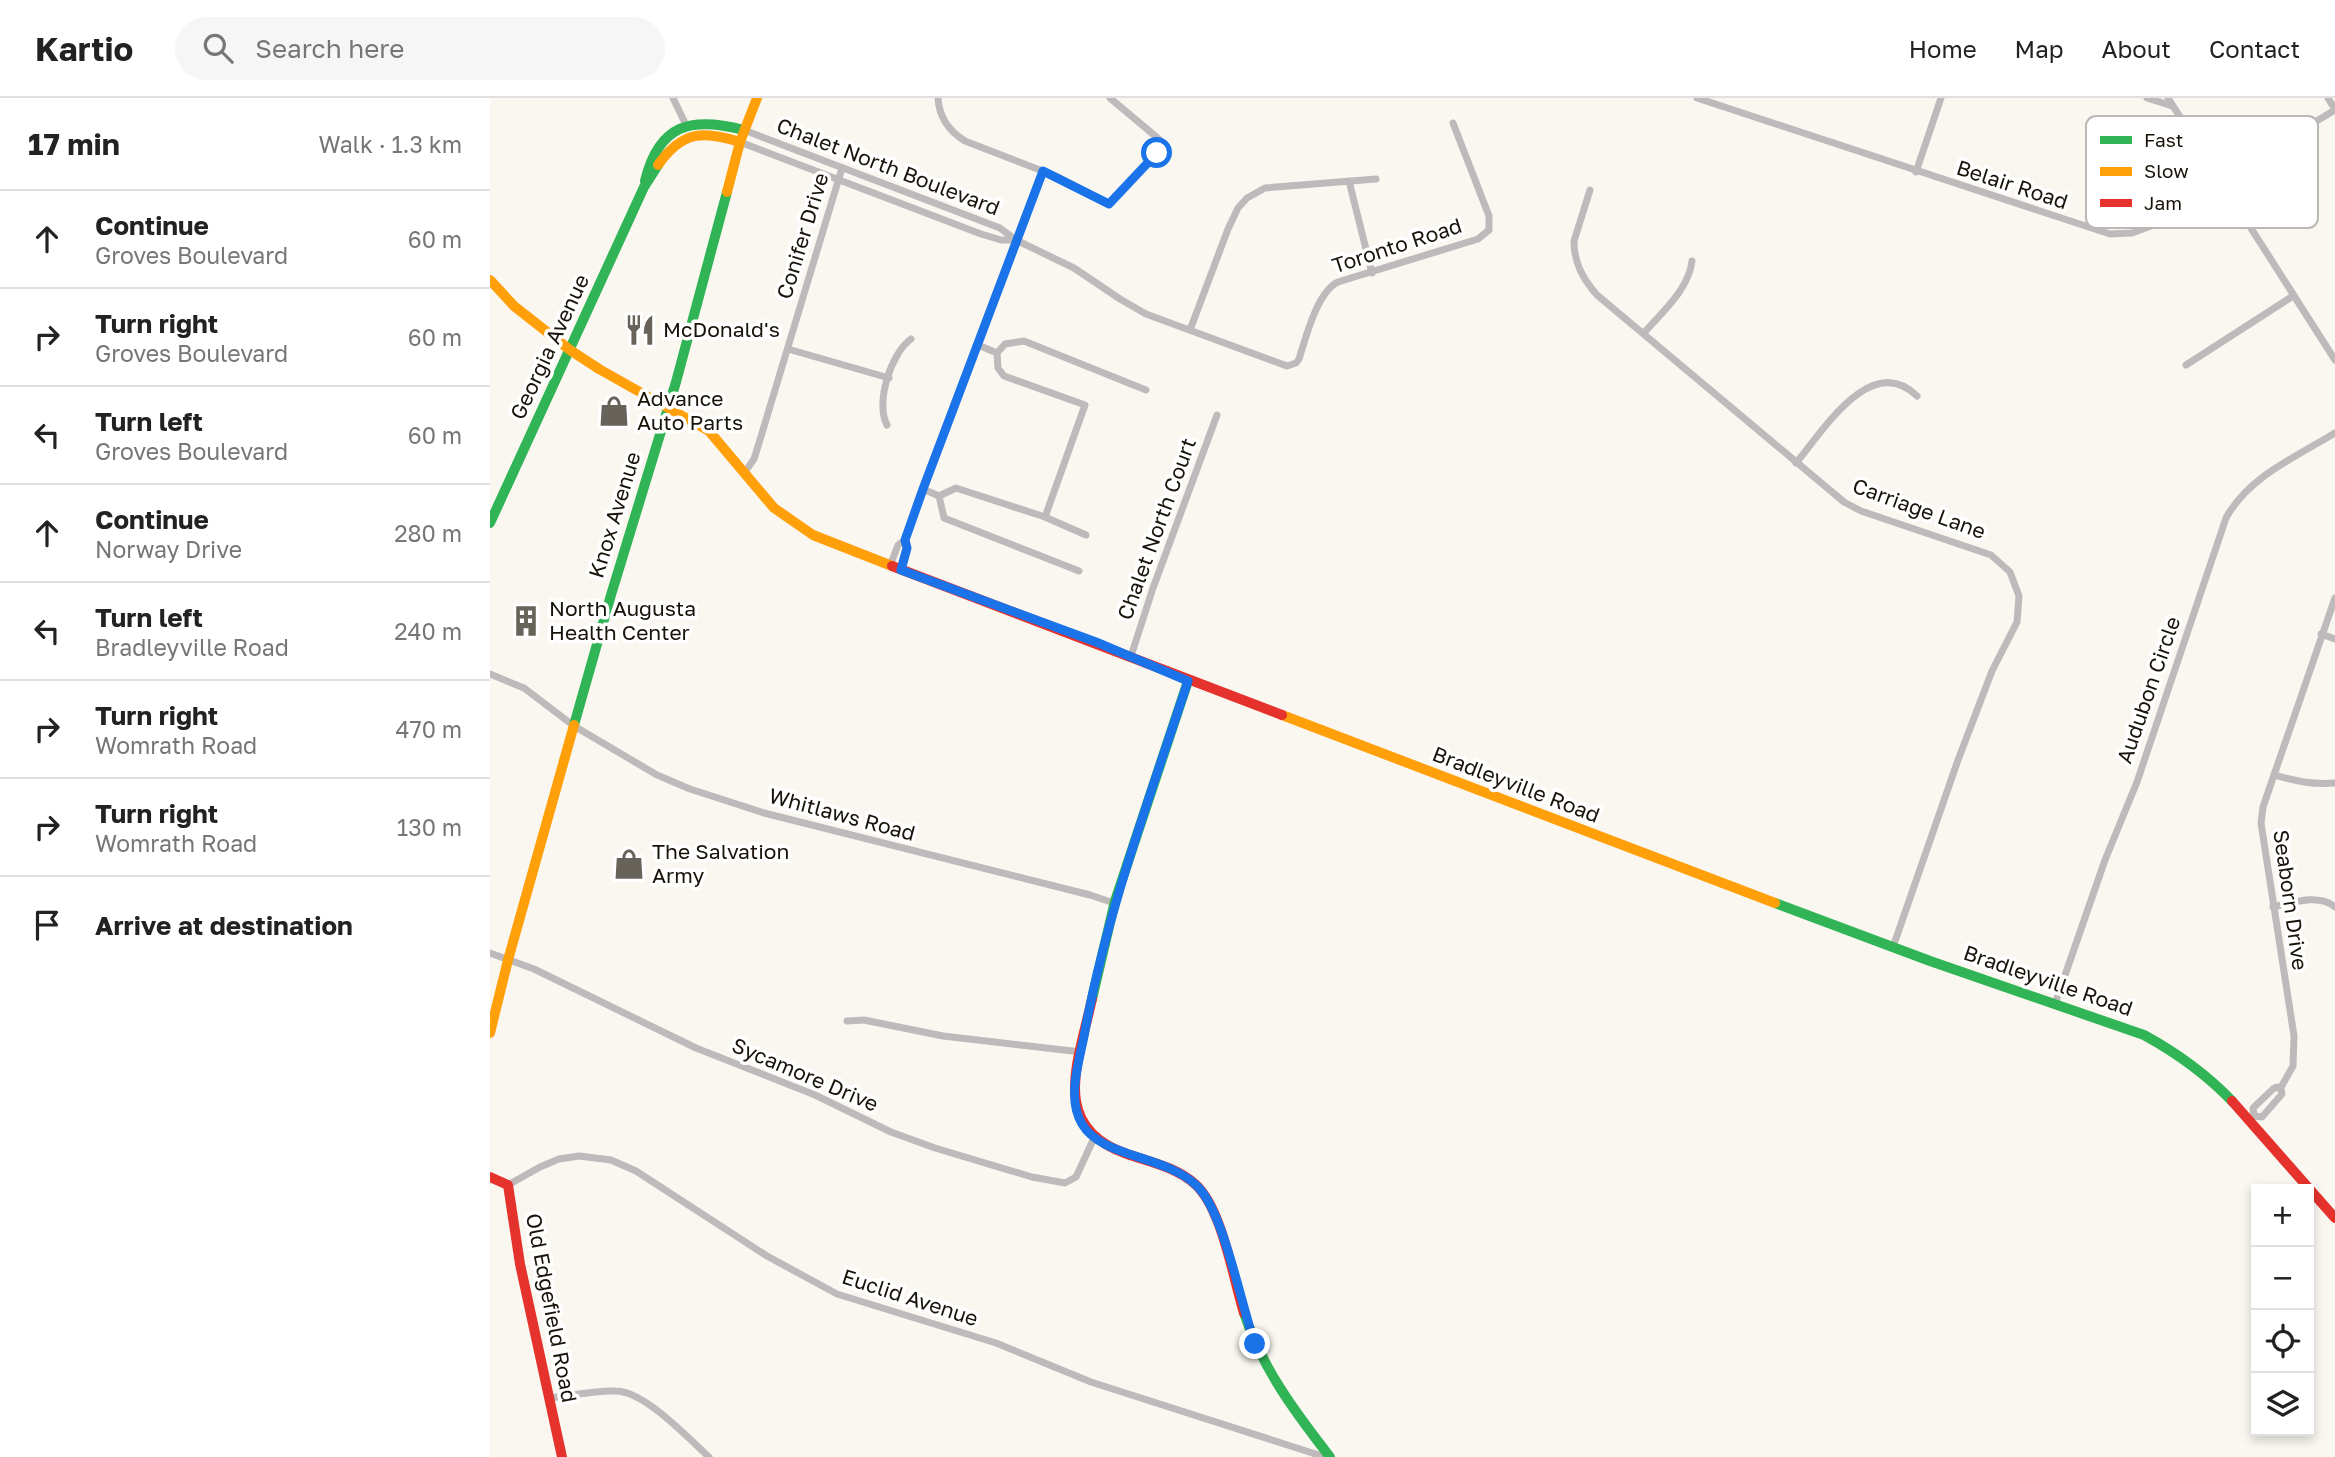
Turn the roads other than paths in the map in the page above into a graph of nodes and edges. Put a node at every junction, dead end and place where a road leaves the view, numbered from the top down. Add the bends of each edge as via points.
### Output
1 (673, 98) edge
2 (757, 98) edge
3 (938, 98) edge
4 (1110, 98) edge
5 (1697, 98) edge
6 (1941, 98) edge
7 (2147, 98) edge
8 (2168, 98) edge
9 (2328, 98) edge
10 (2173, 107) junction
11 (2335, 109) edge
12 (2179, 116) edge
13 (2318, 120) edge
14 (1452, 123) dead end
15 (686, 125) junction
16 (744, 130) junction
17 (740, 142) junction
18 (842, 168) junction
19 (1043, 171) junction
20 (1916, 172) junction
21 (1376, 179) dead end
22 (839, 180) junction
23 (1349, 181) junction
24 (644, 187) junction
25 (1590, 190) dead end
26 (2086, 226) edge
27 (2091, 228) edge
28 (2146, 228) edge
29 (2250, 228) edge
30 (1016, 240) junction
31 (1692, 261) dead end
32 (1371, 273) junction
33 (490, 280) edge
34 (2293, 296) junction
35 (1190, 330) junction
36 (1644, 333) junction
37 (911, 339) dead end
38 (978, 345) junction
39 (788, 349) junction
40 (570, 350) junction
41 (997, 353) junction
42 (2335, 360) edge
43 (1292, 365) joint
44 (2186, 365) dead end
45 (888, 378) junction
46 (1146, 390) dead end
47 (1917, 396) dead end
48 (668, 406) junction
49 (1217, 415) dead end
50 (887, 425) dead end
51 (2335, 433) edge
52 (1796, 463) junction
53 (745, 472) junction
54 (923, 489) junction
55 (939, 496) junction
56 (1045, 517) junction
57 (490, 523) edge
58 (1086, 535) dead end
59 (895, 568) junction
60 (1079, 571) dead end
61 (2335, 598) edge
62 (2321, 635) junction
63 (2335, 639) edge
64 (1131, 656) junction
65 (490, 674) edge
66 (1188, 681) junction
67 (574, 726) junction
68 (2274, 775) junction
69 (2335, 783) edge
70 (1114, 903) junction
71 (2273, 907) junction
72 (2335, 907) edge
73 (1894, 947) junction
74 (490, 953) edge
75 (508, 960) junction
76 (2055, 1004) junction
77 (847, 1021) dead end
78 (490, 1033) edge
79 (1081, 1052) junction
80 (2280, 1089) junction
81 (2252, 1119) junction
82 (1094, 1138) junction
83 (490, 1177) edge
84 (508, 1185) junction
85 (2335, 1217) edge
86 (549, 1398) junction
87 (703, 1455) edge
88 (562, 1457) edge
89 (1327, 1457) edge

1 - 15 street
2 - 16 street, Knox Avenue
3 - 19 street via 938,108 956,136
4 - 19 street via 1160,141 1157,153 1109,204
5 - 20 street, Belair Road
6 - 20 street
7 - 10 street
8 - 10 street
9 - 11 street
10 - 12 street
11 - 13 street, Belair Road
14 - 32 street, Toronto Road via 1489,216 1489,230 1478,239
15 - 16 street via 713,122
15 - 24 street, Georgia Avenue via 654,149
16 - 17 street, Knox Avenue
16 - 18 street, Chalet North Boulevard
17 - 22 street, Chalet North Boulevard
17 - 24 street, Georgia Avenue via 719,134 683,139 668,149
17 - 48 street, Knox Avenue
18 - 22 street, Conifer Drive
18 - 30 street, Chalet North Boulevard via 1000,228
19 - 30 street
20 - 26 street, Belair Road
21 - 23 street
22 - 30 street, Chalet North Boulevard via 981,234
22 - 39 street, Conifer Drive
23 - 32 street
23 - 35 street via 1265,188 1242,202
24 - 40 street, Georgia Avenue
25 - 36 street, Carriage Lane via 1574,242 1579,269 1597,295
27 - 28 street, Belair Road via 2110,234
29 - 34 street
30 - 35 street, Chalet North Boulevard via 1074,268 1146,314
30 - 38 street
31 - 36 street via 1686,283
32 - 43 street, Toronto Road via 1326,290 1299,359
33 - 40 street, Bradleyville Road via 514,306
34 - 42 street
34 - 44 street
35 - 43 street, Chalet North Boulevard
36 - 52 street, Carriage Lane
37 - 45 street via 897,353
38 - 41 street
38 - 54 street
39 - 45 street
39 - 53 street, Conifer Drive via 754,459
40 - 48 street, Bradleyville Road
40 - 57 street, Georgia Avenue
41 - 46 street via 1005,344 1024,341
41 - 56 street via 1004,376 1085,405
45 - 50 street via 882,408
47 - 52 street via 1896,382 1863,389
48 - 53 street, Bradleyville Road via 709,431
48 - 67 street, Knox Avenue
49 - 64 street, Chalet North Court
51 - 76 street, Audubon Circle via 2252,485 2226,518 2137,782
52 - 73 street, Carriage Lane via 1852,507 1991,555 2010,572 2020,596 2017,622 1992,671
53 - 59 street, Bradleyville Road via 774,508 801,528
54 - 55 street
54 - 59 street via 905,540 898,545
55 - 56 street via 956,488
55 - 60 street via 944,518
56 - 58 street
59 - 64 street, Bradleyville Road
61 - 62 street, Seaborn Drive
62 - 63 street
62 - 68 street, Seaborn Drive
64 - 66 street, Bradleyville Road
65 - 67 street, Whitlaws Road via 524,688
66 - 70 street
66 - 73 street, Bradleyville Road
67 - 70 street, Whitlaws Road via 657,775 729,803
67 - 75 street, Knox Avenue
68 - 69 street via 2318,785
68 - 71 street, Seaborn Drive via 2262,823
70 - 79 street
71 - 72 street via 2319,899
71 - 80 street, Seaborn Drive via 2294,1036 2290,1074
73 - 76 street, Bradleyville Road
74 - 75 street, Sycamore Drive
75 - 78 street, Knox Avenue
75 - 82 street, Sycamore Drive via 696,1048 935,1148 1032,1177 1065,1182 1073,1180
76 - 81 street, Bradleyville Road via 2144,1035 2175,1051 2212,1079
77 - 79 street
79 - 82 street via 1076,1106 1082,1124
80 - 81 street via 2273,1089 2253,1108
80 - 81 street, Seaborn Drive via 2282,1094 2262,1117
81 - 85 street, Bradleyville Road
82 - 89 street via 1165,1165 1202,1191 1216,1217 1248,1325 1265,1364
83 - 84 street
84 - 86 street, Old Edgefield Road
84 - 89 street, Euclid Avenue via 559,1159 611,1160 837,1294 996,1343 1114,1390
86 - 87 street via 630,1393 650,1405
86 - 88 street, Old Edgefield Road

